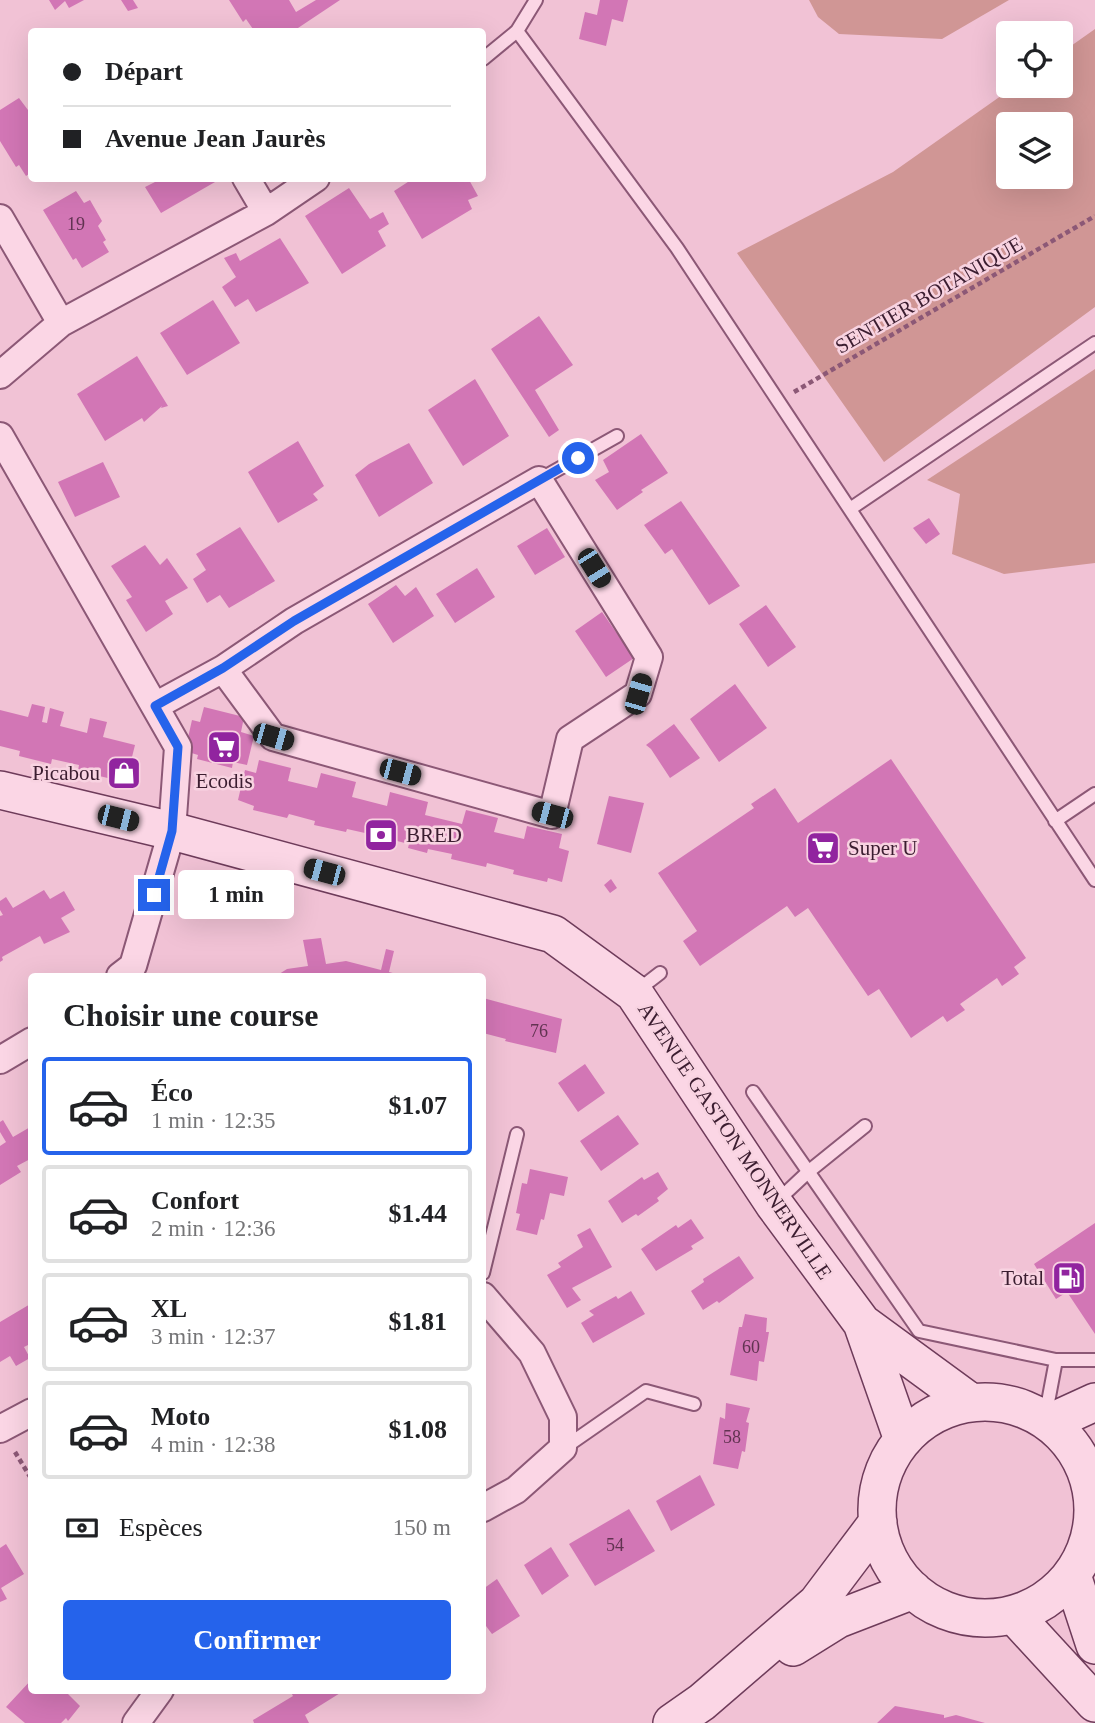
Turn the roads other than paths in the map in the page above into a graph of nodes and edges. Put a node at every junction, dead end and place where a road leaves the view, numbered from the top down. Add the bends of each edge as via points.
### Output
1 (536, 0) edge
2 (517, 30) junction
3 (486, 56) edge
4 (248, 182) edge
5 (310, 182) edge
6 (266, 212) junction
7 (0, 218) edge
8 (61, 323) junction
9 (1095, 342) edge
10 (0, 375) edge
11 (0, 436) edge
12 (617, 436) dead end
13 (539, 480) junction
14 (850, 509) junction
15 (223, 668) junction
16 (155, 706) junction
17 (0, 790) edge
18 (1095, 794) edge
19 (1055, 821) junction
20 (172, 831) junction
21 (1095, 880) edge
22 (131, 973) edge
23 (28, 1043) edge
24 (0, 1060) edge
25 (753, 1091) dead end
26 (865, 1126) dead end
27 (517, 1135) dead end
28 (808, 1172) junction
29 (774, 1204) junction
30 (486, 1261) edge
31 (486, 1300) edge
32 (862, 1323) junction
33 (1056, 1360) junction
34 (1095, 1360) edge
35 (970, 1402) junction
36 (1095, 1402) edge
37 (694, 1404) dead end
38 (28, 1414) edge
39 (1046, 1421) junction
40 (0, 1429) edge
41 (903, 1440) junction
42 (563, 1448) junction
43 (1094, 1503) edge
44 (486, 1506) edge
45 (878, 1522) junction
46 (1072, 1575) junction
47 (913, 1590) junction
48 (1014, 1615) junction
49 (1095, 1645) edge
50 (157, 1694) edge
51 (702, 1702) junction
52 (1095, 1703) edge
53 (136, 1723) edge
54 (672, 1723) edge

1 - 2 lane
2 - 3 lane
2 - 14 lane via 677,248
4 - 6 street
5 - 6 street
6 - 8 street
7 - 8 street
8 - 10 street
9 - 14 lane
11 - 16 street
12 - 13 lane
13 - 15 street via 294,621
13 - 15 street via 649,657 638,694 570,739 552,815 273,737
14 - 19 lane
15 - 16 street
16 - 20 street via 178,747
17 - 20 street, AVENUE GASTON MONNERVILLE
18 - 19 lane
19 - 21 lane
20 - 22 street
20 - 29 street, AVENUE GASTON MONNERVILLE via 553,934 648,983
23 - 24 street
25 - 28 lane
26 - 28 lane
27 - 30 lane
28 - 29 lane
28 - 33 lane via 919,1331
29 - 32 street, AVENUE GASTON MONNERVILLE
31 - 42 street via 532,1353 563,1417
32 - 35 street, AVENUE GASTON MONNERVILLE
32 - 41 street, AVENUE GASTON MONNERVILLE
33 - 34 lane
33 - 39 lane
35 - 39 street via 1021,1408
35 - 41 street via 922,1422
36 - 39 street
37 - 42 lane via 646,1391
38 - 40 street
39 - 43 street via 1069,1442 1087,1471
41 - 45 street via 887,1465 879,1493
42 - 44 street via 516,1490
43 - 46 street via 1089,1541
45 - 47 street via 884,1548
45 - 51 street via 817,1603
46 - 48 street via 1046,1600
46 - 49 street
47 - 48 street via 960,1616
47 - 51 street via 838,1619
48 - 52 street
50 - 53 street
51 - 54 street

